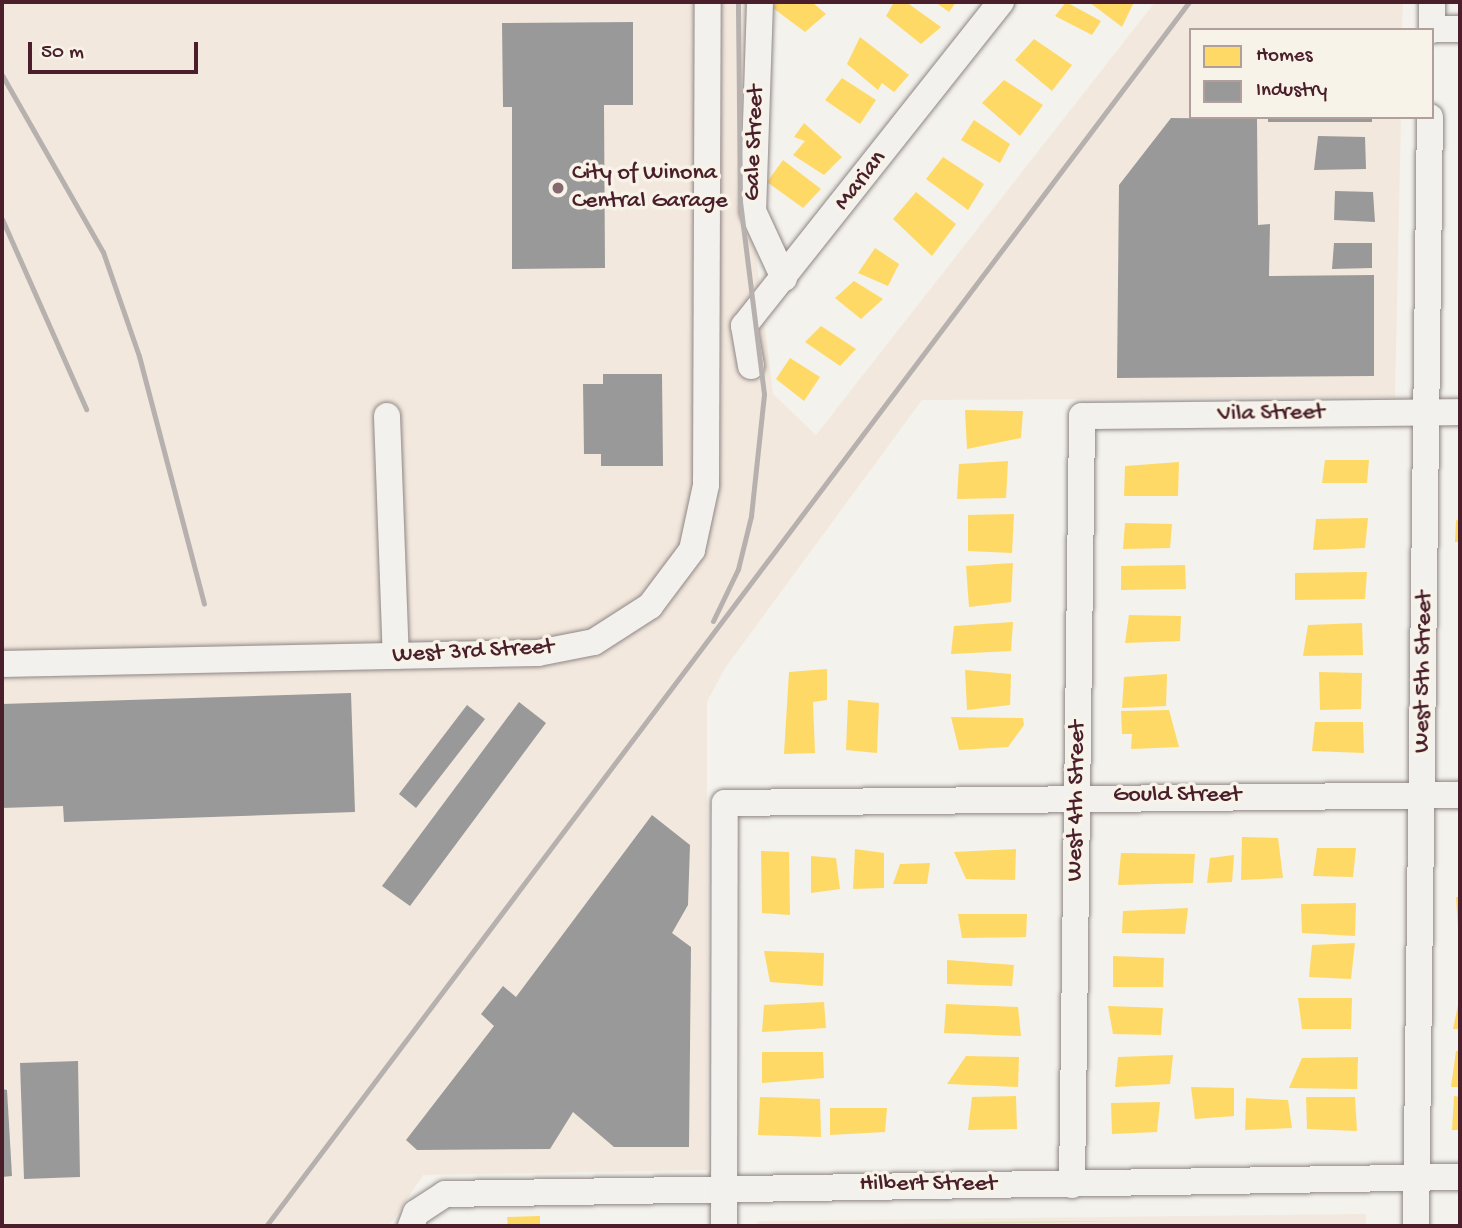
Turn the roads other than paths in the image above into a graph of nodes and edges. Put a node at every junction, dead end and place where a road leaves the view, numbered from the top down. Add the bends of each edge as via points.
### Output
1 (708, 2) edge
2 (760, 2) edge
3 (1001, 2) edge
4 (1432, 2) edge
5 (1432, 28) edge
6 (1434, 29) edge
7 (1460, 29) edge
8 (1430, 119) edge
9 (784, 278) junction
10 (751, 366) dead end
11 (1426, 412) junction
12 (1460, 412) edge
13 (387, 416) dead end
14 (1082, 416) joint
15 (396, 656) junction
16 (2, 664) edge
17 (1422, 795) junction
18 (1460, 795) edge
19 (1077, 797) junction
20 (1416, 1177) junction
21 (1460, 1177) edge
22 (724, 1185) junction
23 (1072, 1185) junction
24 (411, 1226) edge
25 (724, 1226) edge
26 (1416, 1226) edge

1 - 15 street, West 3rd Street via 706,485 692,550 650,606 594,642 538,653
2 - 9 street, Gale Street via 753,211
3 - 9 street, Marian
4 - 5 street
6 - 7 street
8 - 11 street, West 5th Street
9 - 10 street, Marian via 744,326
11 - 12 street, Vila Street
11 - 14 street, Vila Street
11 - 17 street, West 5th Street
13 - 15 street
14 - 19 street, West 4th Street
15 - 16 street, West 3rd Street
17 - 18 street, Gould Street
17 - 19 street, Gould Street
17 - 20 street, West 5th Street
19 - 22 street, Gould Street via 725,803
19 - 23 street, West 4th Street
20 - 21 street, Hilbert Street
20 - 23 street, Hilbert Street
20 - 26 street, West 5th Street
22 - 23 street, Hilbert Street
22 - 24 street, Hilbert Street via 445,1194 416,1213
22 - 25 street

